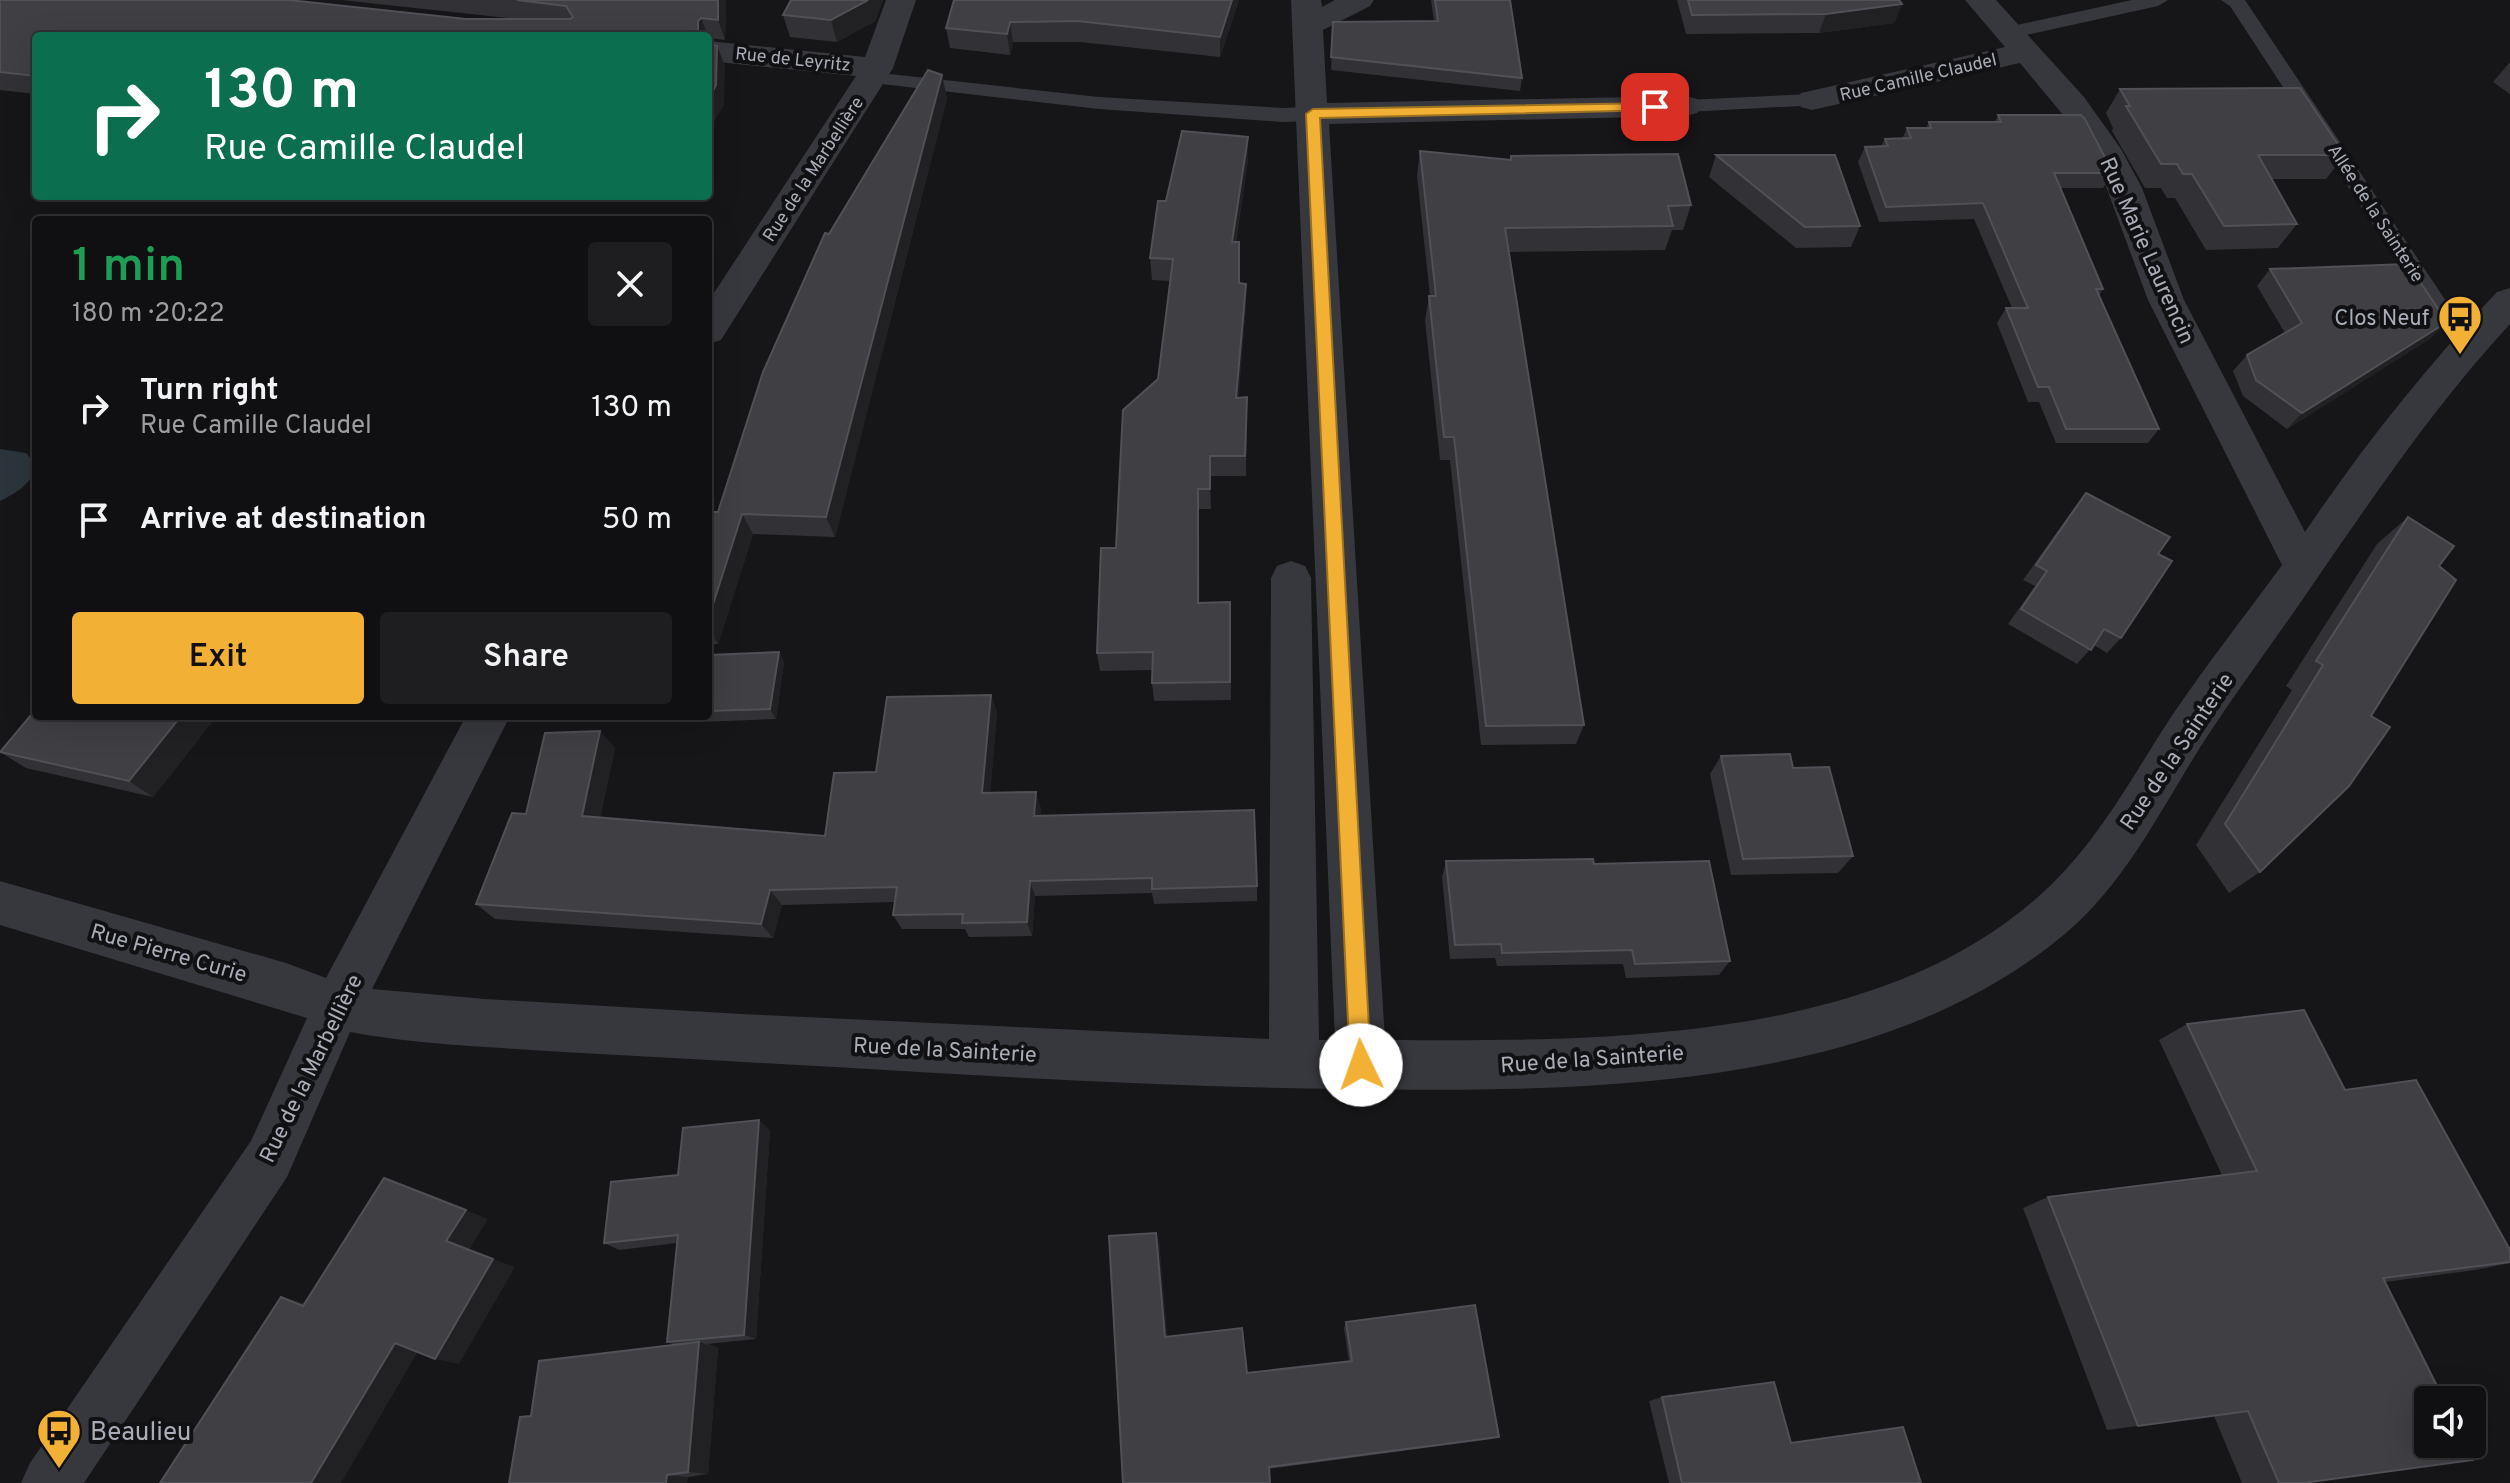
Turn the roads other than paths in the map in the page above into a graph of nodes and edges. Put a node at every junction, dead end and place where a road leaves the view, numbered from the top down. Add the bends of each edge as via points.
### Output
1 (901, 0) edge
2 (1359, 0) edge
3 (1980, 0) edge
4 (2158, 0) edge
5 (2231, 0) edge
6 (1308, 12) edge
7 (2016, 42) junction
8 (712, 52) edge
9 (874, 73) junction
10 (1812, 100) joint
11 (1686, 106) joint
12 (1313, 114) junction
13 (2510, 301) edge
14 (712, 325) edge
15 (2466, 349) junction
16 (2303, 567) junction
17 (1291, 578) dead end
18 (486, 720) edge
19 (0, 903) edge
20 (337, 1006) junction
21 (1294, 1065) junction
22 (1361, 1065) junction
23 (50, 1483) edge

1 - 9 street, Rue de la Marbellière
2 - 6 street
3 - 7 street, Rue Marie Laurencin
4 - 7 lane
5 - 15 lane, Allée de la Sainterie
6 - 12 street
7 - 10 street, Rue Camille Claudel
7 - 16 street, Rue Marie Laurencin via 2077,110 2118,173 2166,300
8 - 9 street, Rue de Leyritz
9 - 12 lane via 1099,103
9 - 14 street, Rue de la Marbellière
10 - 11 lane
11 - 12 street
12 - 22 street
13 - 15 street, Rue de la Sainterie
15 - 16 street, Rue de la Sainterie via 2364,477
16 - 22 street, Rue de la Sainterie via 2081,886 2047,920 1997,955 1886,1008 1813,1030 1726,1047 1590,1062
17 - 21 street
18 - 20 street, Rue de la Marbellière
19 - 20 street, Rue Pierre Curie via 286,986
20 - 21 street, Rue de la Sainterie via 485,1023
20 - 23 street, Rue de la Marbellière via 269,1159
21 - 22 street, Rue de la Sainterie

